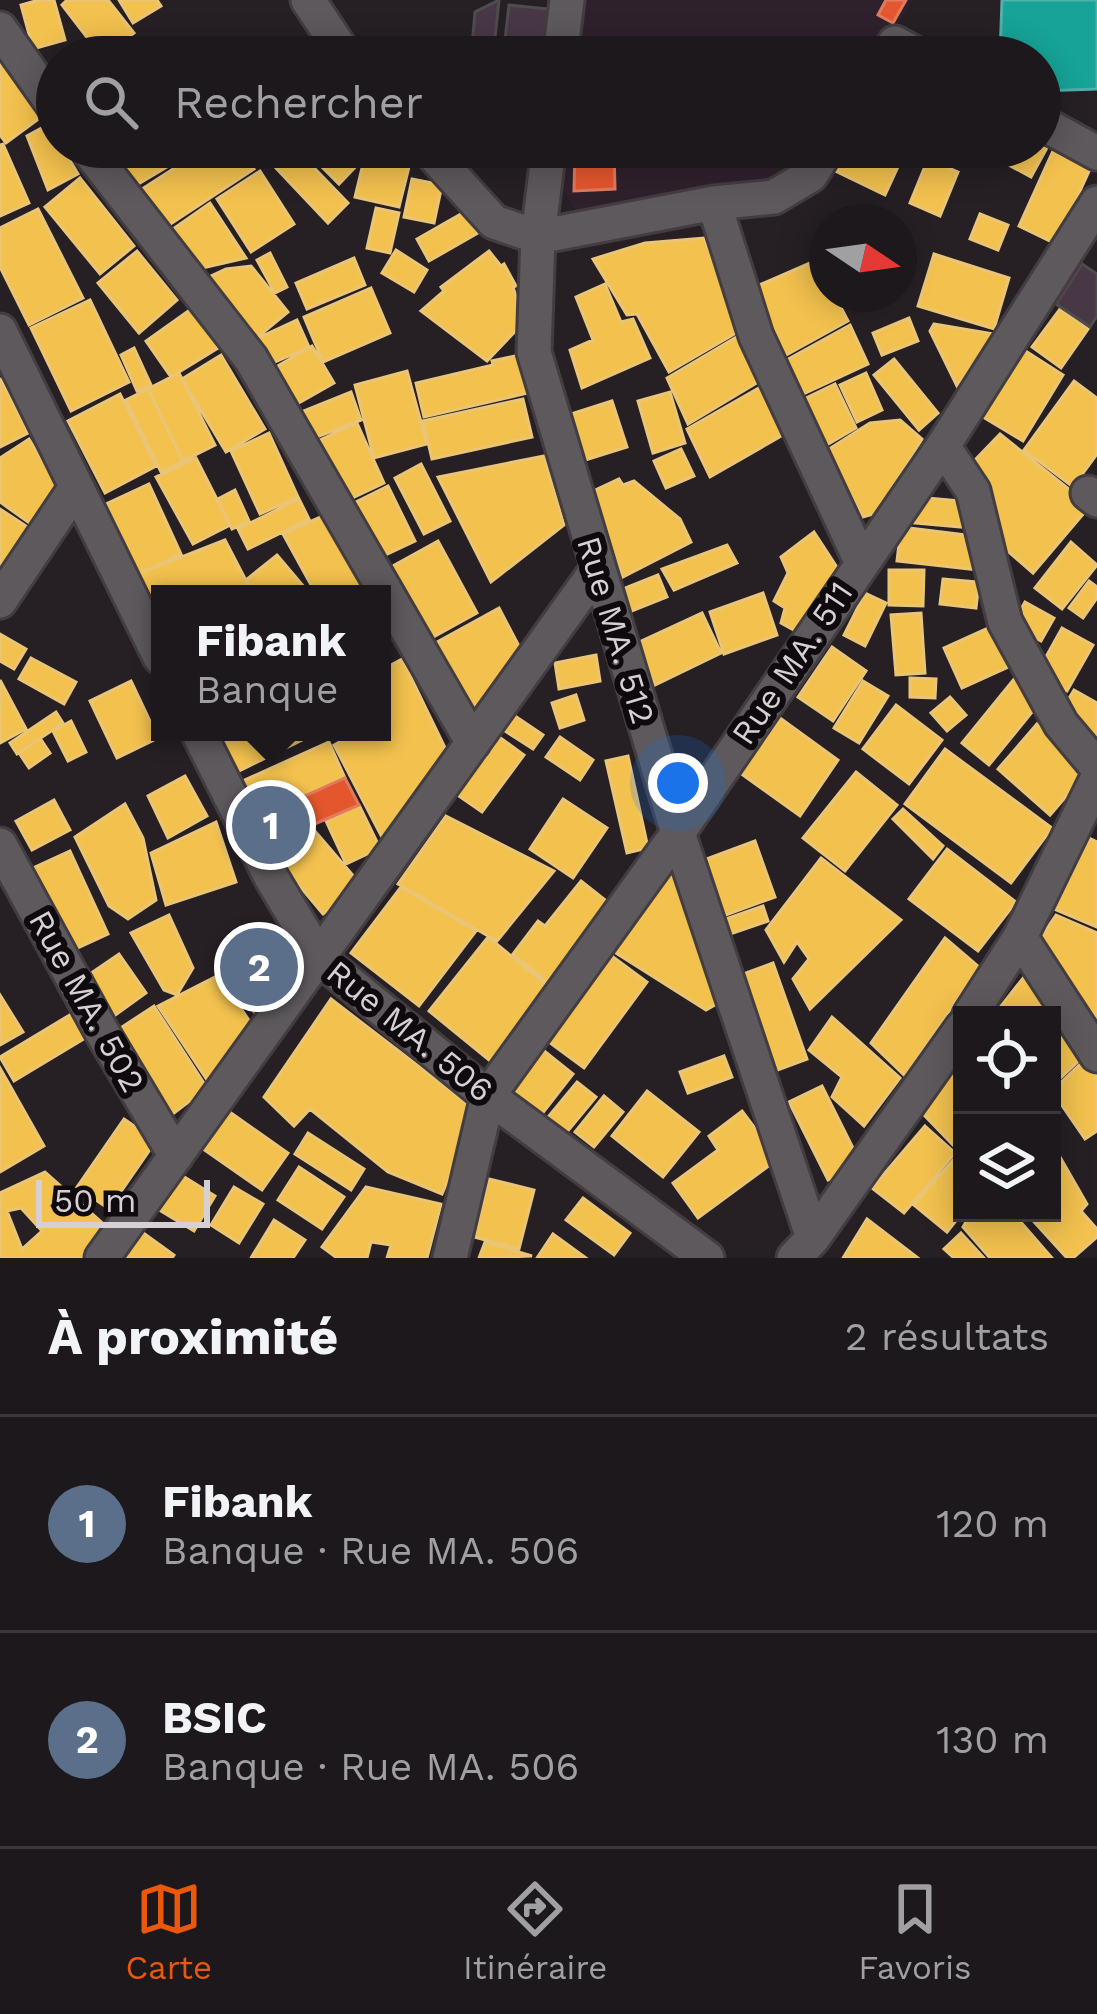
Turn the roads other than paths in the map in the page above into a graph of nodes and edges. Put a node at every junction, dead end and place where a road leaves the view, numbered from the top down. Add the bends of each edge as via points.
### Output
1 (308, 0) edge
2 (567, 0) edge
3 (0, 29) edge
4 (332, 36) edge
5 (563, 36) edge
6 (36, 80) edge
7 (1061, 133) edge
8 (1097, 153) edge
9 (102, 168) edge
10 (445, 168) edge
11 (546, 168) edge
12 (816, 168) edge
13 (714, 203) junction
14 (1097, 203) edge
15 (538, 237) junction
16 (0, 331) edge
17 (943, 446) junction
18 (75, 489) junction
19 (861, 561) junction
20 (597, 570) junction
21 (382, 585) edge
22 (0, 601) edge
23 (391, 601) edge
24 (151, 639) edge
25 (203, 741) edge
26 (473, 743) junction
27 (1097, 767) edge
28 (1097, 779) edge
29 (678, 833) junction
30 (0, 844) edge
31 (1020, 937) junction
32 (320, 959) junction
33 (976, 1006) edge
34 (953, 1041) edge
35 (1097, 1055) edge
36 (488, 1096) junction
37 (176, 1156) junction
38 (804, 1248) edge
39 (102, 1258) edge
40 (450, 1258) edge
41 (706, 1258) edge

1 - 4 street
2 - 5 street
3 - 6 street
7 - 8 street
9 - 21 street via 251,359
10 - 15 street via 494,222
11 - 15 street, Rue MA. 512
12 - 13 street via 774,197
13 - 15 street
13 - 19 street via 756,335
14 - 17 street, Rue MA. 511
15 - 20 street, Rue MA. 512 via 534,352
16 - 18 street
17 - 19 street, Rue MA. 511
17 - 27 street via 973,491 1005,622 1060,724
18 - 22 street
18 - 24 street
19 - 29 street, Rue MA. 511
20 - 26 street
20 - 29 street, Rue MA. 512
23 - 26 street
25 - 32 street, Rue MA. 506
26 - 32 street
28 - 31 street
29 - 36 street, Rue MA. 511
29 - 38 street, Rue MA. 512
30 - 37 street, Rue MA. 502
31 - 33 street
31 - 35 street
32 - 36 street, Rue MA. 506
32 - 37 street
34 - 38 street
36 - 40 street, Rue MA. 511
36 - 41 street, Rue MA. 506
37 - 39 street

